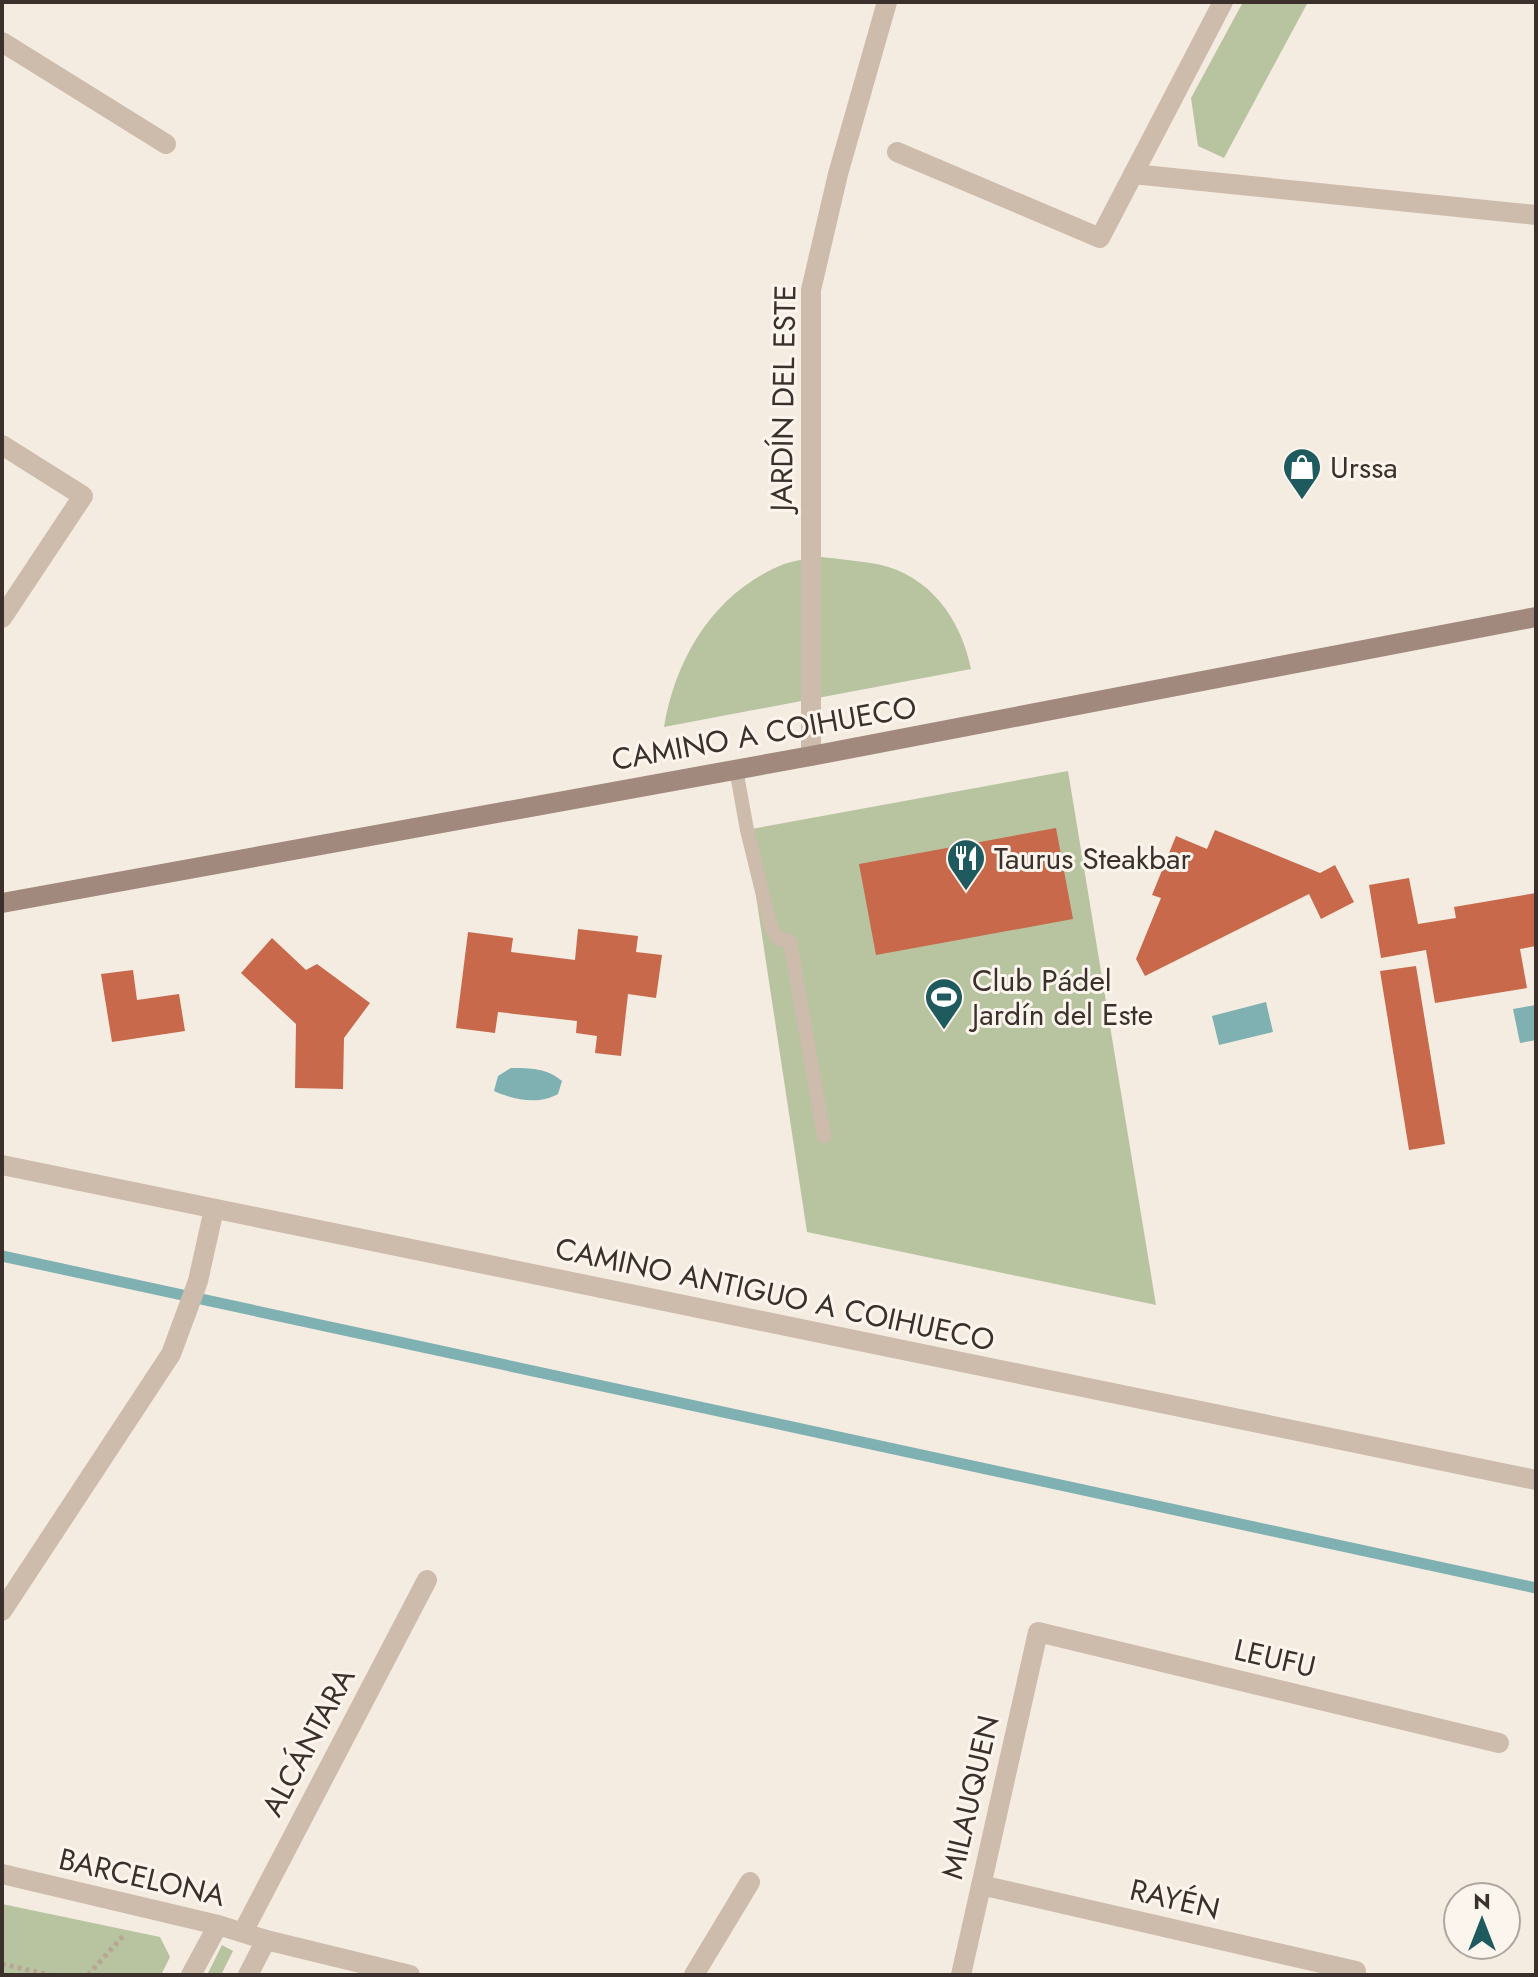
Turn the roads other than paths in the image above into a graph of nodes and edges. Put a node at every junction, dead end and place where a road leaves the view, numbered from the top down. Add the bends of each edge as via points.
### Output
1 (887, 2) edge
2 (1223, 2) edge
3 (2, 42) edge
4 (166, 144) dead end
5 (897, 152) dead end
6 (1133, 174) junction
7 (1536, 215) edge
8 (2, 445) edge
9 (1536, 617) edge
10 (2, 618) edge
11 (811, 756) junction
12 (736, 769) junction
13 (2, 903) edge
14 (824, 1136) dead end
15 (2, 1165) edge
16 (214, 1209) junction
17 (1536, 1480) edge
18 (427, 1580) dead end
19 (2, 1611) edge
20 (1038, 1632) joint
21 (1499, 1743) dead end
22 (2, 1874) edge
23 (750, 1882) dead end
24 (981, 1885) junction
25 (218, 1925) junction
26 (243, 1932) junction
27 (266, 1940) junction
28 (1356, 1971) dead end
29 (191, 1975) edge
30 (248, 1975) edge
31 (410, 1975) edge
32 (694, 1975) edge
33 (961, 1975) edge

1 - 11 street, JARDÍN DEL ESTE via 811,290
2 - 6 street
3 - 4 street
5 - 6 street via 1100,238
6 - 7 street
8 - 10 street via 83,496
9 - 11 main road, CAMINO A COIHUECO
11 - 12 main road, CAMINO A COIHUECO
12 - 13 main road, CAMINO A COIHUECO
12 - 14 lane via 771,928 790,942
15 - 16 street, CAMINO ANTIGUO A COIHUECO
16 - 17 street, CAMINO ANTIGUO A COIHUECO
16 - 19 street via 198,1281 171,1354
18 - 26 street, ALCÁNTARA
20 - 21 street, LEUFU
20 - 24 street, MILAUQUEN
22 - 25 street, BARCELONA
23 - 32 street
24 - 28 street, RAYÉN
24 - 33 street, MILAUQUEN
25 - 26 street, BARCELONA
25 - 29 street
26 - 27 street, BARCELONA
27 - 30 street
27 - 31 street, BARCELONA

